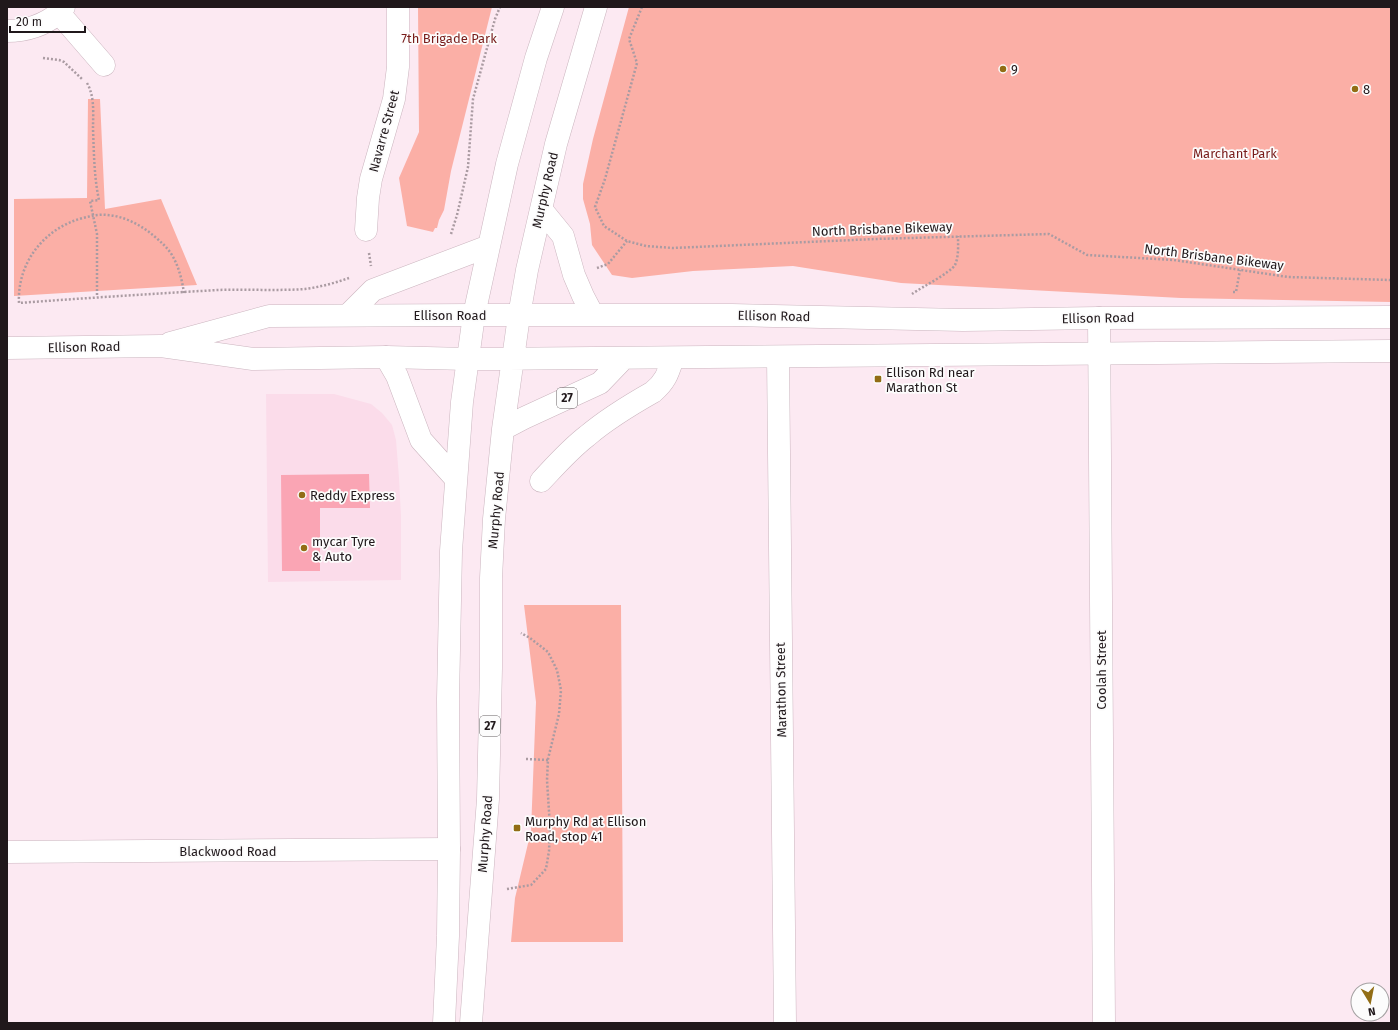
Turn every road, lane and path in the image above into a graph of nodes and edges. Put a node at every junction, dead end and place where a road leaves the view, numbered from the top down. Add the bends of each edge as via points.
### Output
1 (398, 7) edge
2 (500, 7) edge
3 (553, 7) edge
4 (596, 7) edge
5 (642, 7) edge
6 (61, 10) edge
7 (7, 31) edge
8 (43, 58) dead end
9 (104, 65) dead end
10 (541, 209) junction
11 (93, 216) junction
12 (366, 230) dead end
13 (958, 236) junction
14 (450, 238) dead end
15 (627, 241) junction
16 (489, 246) junction
17 (1240, 270) junction
18 (574, 275) junction
19 (350, 278) dead end
20 (1391, 280) edge
21 (1229, 292) dead end
22 (184, 293) junction
23 (97, 297) junction
24 (908, 297) dead end
25 (348, 315) junction
26 (474, 315) junction
27 (593, 315) junction
28 (519, 316) junction
29 (1391, 317) edge
30 (1099, 318) junction
31 (161, 346) junction
32 (7, 348) edge
33 (1391, 351) edge
34 (1099, 354) junction
35 (386, 357) junction
36 (778, 357) junction
37 (624, 358) junction
38 (672, 358) junction
39 (467, 359) junction
40 (513, 359) junction
41 (504, 428) junction
42 (456, 478) junction
43 (541, 481) dead end
44 (521, 633) dead end
45 (526, 759) dead end
46 (548, 760) junction
47 (449, 849) junction
48 (7, 852) edge
49 (507, 889) dead end
50 (444, 1023) edge
51 (471, 1023) edge
52 (785, 1023) edge
53 (1104, 1023) edge

1 - 12 main road, Navarre Street via 398,67 394,99 371,179
2 - 14 path via 473,99 468,167
3 - 16 main road via 507,164
4 - 10 main road, Murphy Road via 556,144
5 - 15 path, North Brisbane Bikeway via 629,39 637,63 595,206 604,226
6 - 7 main road via 42,25
6 - 9 main road
8 - 11 path via 64,62 87,83 90,89 93,102 95,176 99,200 90,201
10 - 18 main road via 563,236
10 - 28 main road, Murphy Road
11 - 22 path via 117,217 142,227 164,244 178,266
11 - 23 path via 98,234
11 - 23 path via 61,226 42,241 26,265 20,282 19,303
13 - 15 path, North Brisbane Bikeway via 673,248 646,246
13 - 17 path, North Brisbane Bikeway via 1049,234 1087,254 1174,260
13 - 24 path via 958,256 954,266
15 - 18 path via 608,264
16 - 25 main road via 374,290
16 - 26 main road
17 - 20 path, North Brisbane Bikeway via 1288,277
17 - 21 path via 1236,292
18 - 27 main road
19 - 22 path via 305,289
22 - 23 path
25 - 26 main road, Ellison Road
25 - 31 main road, Ellison Road via 269,316
26 - 28 main road, Ellison Road
26 - 39 main road
27 - 28 main road, Ellison Road
27 - 30 main road, Ellison Road via 963,320
28 - 40 main road, Murphy Road / 27
29 - 30 main road, Ellison Road
30 - 34 main road, Coolah Street
31 - 32 main road, Ellison Road
31 - 35 main road, Ellison Road via 253,359
33 - 34 main road, Ellison Road
34 - 36 main road, Ellison Road
34 - 53 main road, Coolah Street
35 - 39 main road, Ellison Road
35 - 42 main road via 397,376 421,440
36 - 38 main road, Ellison Road
36 - 52 main road, Marathon Street
37 - 38 main road, Ellison Road
37 - 40 main road, Ellison Road
37 - 41 main road, 27 via 600,383
38 - 43 main road via 666,378 660,387 586,436
39 - 40 main road, Ellison Road
39 - 42 main road
40 - 41 main road, Murphy Road / 27
41 - 51 main road, Murphy Road / 27 via 494,519 488,799
42 - 47 main road via 448,623
44 - 46 path via 548,652 558,670 561,690 559,714
45 - 46 path
46 - 49 path via 550,827 546,868 531,885
47 - 48 main road, Blackwood Road
47 - 50 main road

